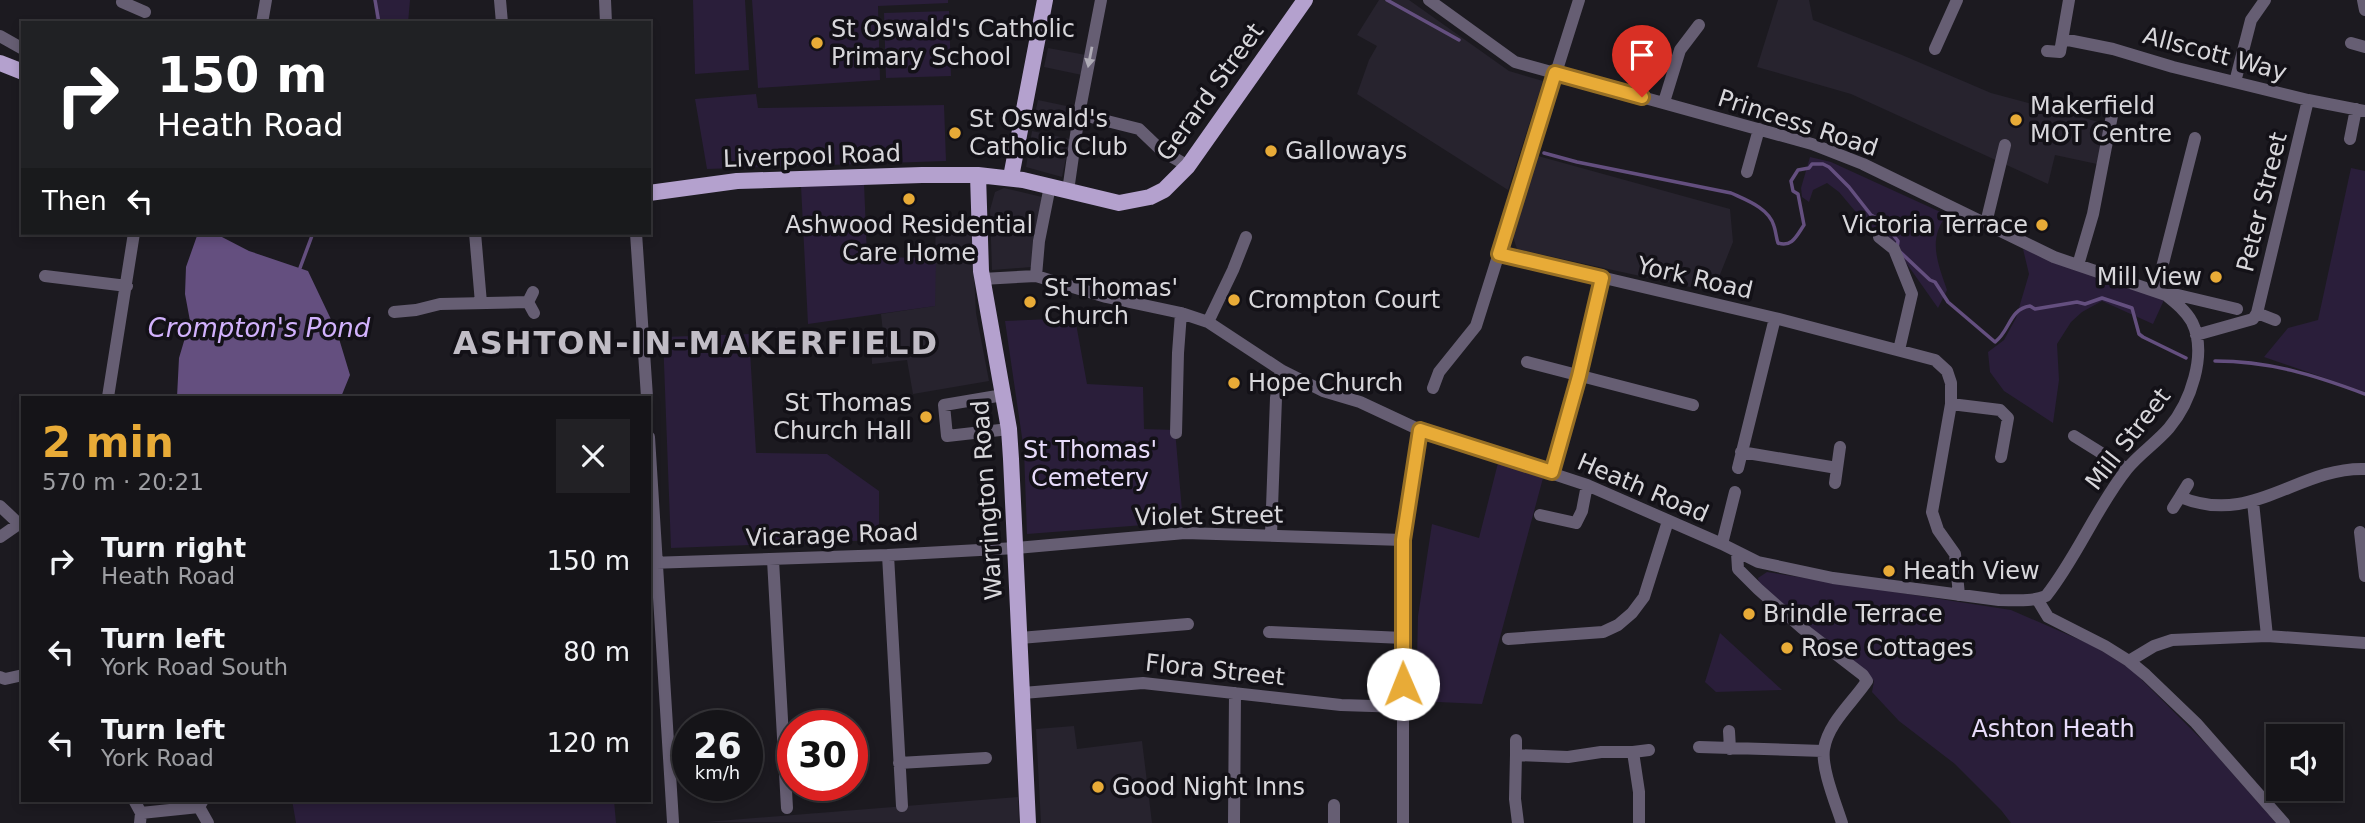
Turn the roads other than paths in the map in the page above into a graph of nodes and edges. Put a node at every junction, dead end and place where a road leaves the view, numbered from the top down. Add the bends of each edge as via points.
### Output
1 (266, 0) edge
2 (500, 0) edge
3 (605, 0) edge
4 (1045, 0) edge
5 (1101, 0) edge
6 (1305, 0) edge
7 (1429, 0) edge
8 (1579, 0) edge
9 (1958, 0) edge
10 (2069, 0) edge
11 (2265, 0) edge
12 (2363, 0) edge
13 (2365, 10) edge
14 (263, 20) edge
15 (502, 21) edge
16 (607, 21) edge
17 (1699, 25) dead end
18 (0, 36) edge
19 (2063, 39) junction
20 (2351, 43) dead end
21 (2365, 47) edge
22 (21, 48) edge
23 (1935, 49) dead end
24 (2047, 51) dead end
25 (0, 63) edge
26 (21, 71) edge
27 (1555, 73) junction
28 (2235, 82) junction
29 (2308, 100) junction
30 (1664, 103) junction
31 (2114, 105) dead end
32 (2361, 110) edge
33 (1079, 114) junction
34 (1759, 129) junction
35 (2195, 138) dead end
36 (2350, 139) dead end
37 (2005, 145) dead end
38 (1188, 166) junction
39 (1747, 172) dead end
40 (978, 175) junction
41 (1011, 177) junction
42 (1050, 187) junction
43 (1068, 191) junction
44 (651, 193) edge
45 (1986, 223) junction
46 (134, 235) edge
47 (475, 235) edge
48 (636, 235) edge
49 (1246, 237) dead end
50 (1879, 237) dead end
51 (1499, 254) junction
52 (2078, 265) junction
53 (44, 276) dead end
54 (1037, 276) junction
55 (1602, 278) junction
56 (982, 279) junction
57 (127, 286) junction
58 (2161, 293) junction
59 (531, 302) dead end
60 (481, 303) junction
61 (2237, 309) dead end
62 (394, 312) dead end
63 (1181, 313) junction
64 (2257, 313) junction
65 (1775, 318) junction
66 (2275, 320) dead end
67 (1208, 322) junction
68 (2196, 335) junction
69 (1899, 350) junction
70 (1527, 362) dead end
71 (1281, 370) junction
72 (1579, 376) junction
73 (1433, 388) dead end
74 (1003, 395) junction
75 (108, 396) edge
76 (647, 396) edge
77 (1951, 404) junction
78 (1693, 405) dead end
79 (1009, 429) junction
80 (1420, 430) junction
81 (1176, 433) dead end
82 (2074, 436) dead end
83 (1840, 447) dead end
84 (1741, 452) junction
85 (2001, 457) dead end
86 (1738, 468) dead end
87 (1837, 468) junction
88 (2127, 469) junction
89 (2365, 469) edge
90 (1552, 472) junction
91 (1835, 484) dead end
92 (2188, 484) dead end
93 (1587, 485) junction
94 (1735, 492) dead end
95 (651, 500) edge
96 (2253, 502) junction
97 (0, 506) edge
98 (1540, 515) dead end
99 (1668, 521) junction
100 (20, 522) edge
101 (2360, 532) dead end
102 (1271, 536) junction
103 (0, 537) edge
104 (1403, 540) junction
105 (1722, 544) junction
106 (1016, 548) junction
107 (2364, 552) edge
108 (1737, 553) junction
109 (888, 555) junction
110 (773, 560) junction
111 (653, 562) edge
112 (2365, 576) edge
113 (1959, 595) junction
114 (2037, 599) junction
115 (1188, 625) dead end
116 (1269, 632) dead end
117 (2267, 636) junction
118 (1020, 638) junction
119 (1403, 638) junction
120 (1508, 639) dead end
121 (2365, 643) edge
122 (2129, 662) junction
123 (21, 675) edge
124 (0, 677) edge
125 (1023, 693) junction
126 (1235, 693) junction
127 (1404, 707) junction
128 (1729, 731) dead end
129 (1516, 740) dead end
130 (1699, 747) dead end
131 (1730, 749) junction
132 (1649, 750) dead end
133 (1823, 751) junction
134 (1633, 752) junction
135 (1516, 755) junction
136 (986, 758) dead end
137 (899, 763) junction
138 (201, 804) edge
139 (1334, 804) dead end
140 (902, 806) dead end
141 (787, 808) dead end
142 (141, 818) edge
143 (673, 822) edge
144 (208, 823) edge
145 (1028, 823) edge
146 (1234, 823) edge
147 (1334, 823) edge
148 (1403, 823) edge
149 (1518, 823) edge
150 (1639, 823) edge
151 (1842, 823) edge
152 (2284, 823) edge

1 - 14 street
2 - 15 street
3 - 16 street
4 - 41 main road
5 -> 33 street
6 - 38 main road, Gerard Street
7 - 27 street, Princess Road via 1515,62
8 - 27 street
9 - 23 street
10 - 19 street
11 - 28 street via 2251,20
12 - 13 street
17 - 30 street via 1680,50
18 - 22 street
19 - 24 street via 2060,52
19 - 28 street, Allscott Way
20 - 21 street
25 - 26 main road
27 - 30 street, Princess Road
27 - 51 street
28 - 29 street, Allscott Way
29 - 32 street, Allscott Way
29 - 64 street, Peter Street
30 - 34 street, Princess Road
31 - 52 street
32 - 36 street, Allscott Way
33 - 38 street via 1139,129 1162,151
33 - 43 street
34 - 39 street
34 - 45 street, Princess Road via 1863,164
35 - 58 street
37 - 45 street
38 - 43 main road, Gerard Street via 1164,190 1134,201 1119,203
40 - 41 main road, Gerard Street
40 - 44 main road, Liverpool Road via 737,181
40 - 56 main road, Warrington Road
41 - 42 main road, Gerard Street
42 - 43 main road, Gerard Street
42 - 54 street
45 - 52 street, Princess Road
46 - 57 street
47 - 60 street
48 - 76 street
49 - 67 street
50 - 69 street via 1894,249 1912,295
51 - 55 street, York Road
51 - 73 street via 1476,326 1438,372
52 - 58 street, Princess Road
53 - 57 street
54 - 56 street, Heath Road
54 - 63 street, Heath Road
55 - 65 street, York Road
55 - 72 street
56 - 74 main road, Warrington Road
57 - 75 street
58 - 61 street, Princess Road
58 - 68 street via 2187,314
59 - 60 street
60 - 62 street
63 - 67 street, Heath Road
63 - 81 street
64 - 66 street
64 - 68 street via 2253,319
65 - 69 street, York Road
65 - 84 street
67 - 71 street, Heath Road
68 - 88 street, Mill Street via 2197,359 2188,398 2169,428
69 - 77 street, York Road via 1935,360 1947,371
70 - 72 street
71 - 80 street, Heath Road
71 - 102 street
72 - 78 street
72 - 90 street
74 - 79 main road, Warrington Road
74 - 79 street via 944,405 947,436
77 - 85 street via 2000,410 2008,418
77 - 113 street, York Road via 1932,512 1955,554
79 - 106 main road, Warrington Road
80 - 90 street, Heath Road
80 - 104 street
82 - 88 street
83 - 87 street
84 - 86 street
84 - 87 street
87 - 91 street
88 - 114 street, Mill Street via 2053,587
89 - 96 street via 2308,480
90 - 93 street, Heath Road
92 - 96 street via 2176,503 2216,507
93 - 98 street via 1576,523
93 - 99 street, Heath Road
94 - 105 street
95 - 111 street
96 - 117 street
97 - 100 street
99 - 105 street, Heath Road
99 - 120 street via 1644,597 1618,625 1603,632
100 - 103 street
101 - 107 street
102 - 104 street, Violet Street
102 - 106 street, Violet Street via 1167,534
104 - 119 street
105 - 108 street, Heath Road
106 - 109 street, Vicarage Road
106 - 118 main road, Warrington Road
107 - 112 street
108 - 113 street, Heath Road via 1782,569
108 - 133 street via 1738,569 1758,589 1867,681 1839,717
109 - 110 street, Vicarage Road
109 - 137 street
110 - 111 street, Vicarage Road
110 - 141 street
111 - 143 street
113 - 114 street, Heath Road
114 - 122 street via 2048,617
115 - 118 street
116 - 119 street
117 - 121 street
117 - 122 street via 2172,640
118 - 125 main road, Warrington Road
119 - 127 street
122 - 152 street via 2196,723
123 - 124 street
125 - 126 street, Flora Street via 1129,683
125 - 145 main road, Warrington Road
126 - 127 street, Flora Street
126 - 146 street
127 - 148 street
128 - 131 street
129 - 135 street
130 - 131 street
131 - 133 street
132 - 134 street
133 - 151 street
134 - 135 street
134 - 150 street
135 - 149 street
136 - 137 street
137 - 140 street
138 - 142 street
138 - 144 street
139 - 147 street

